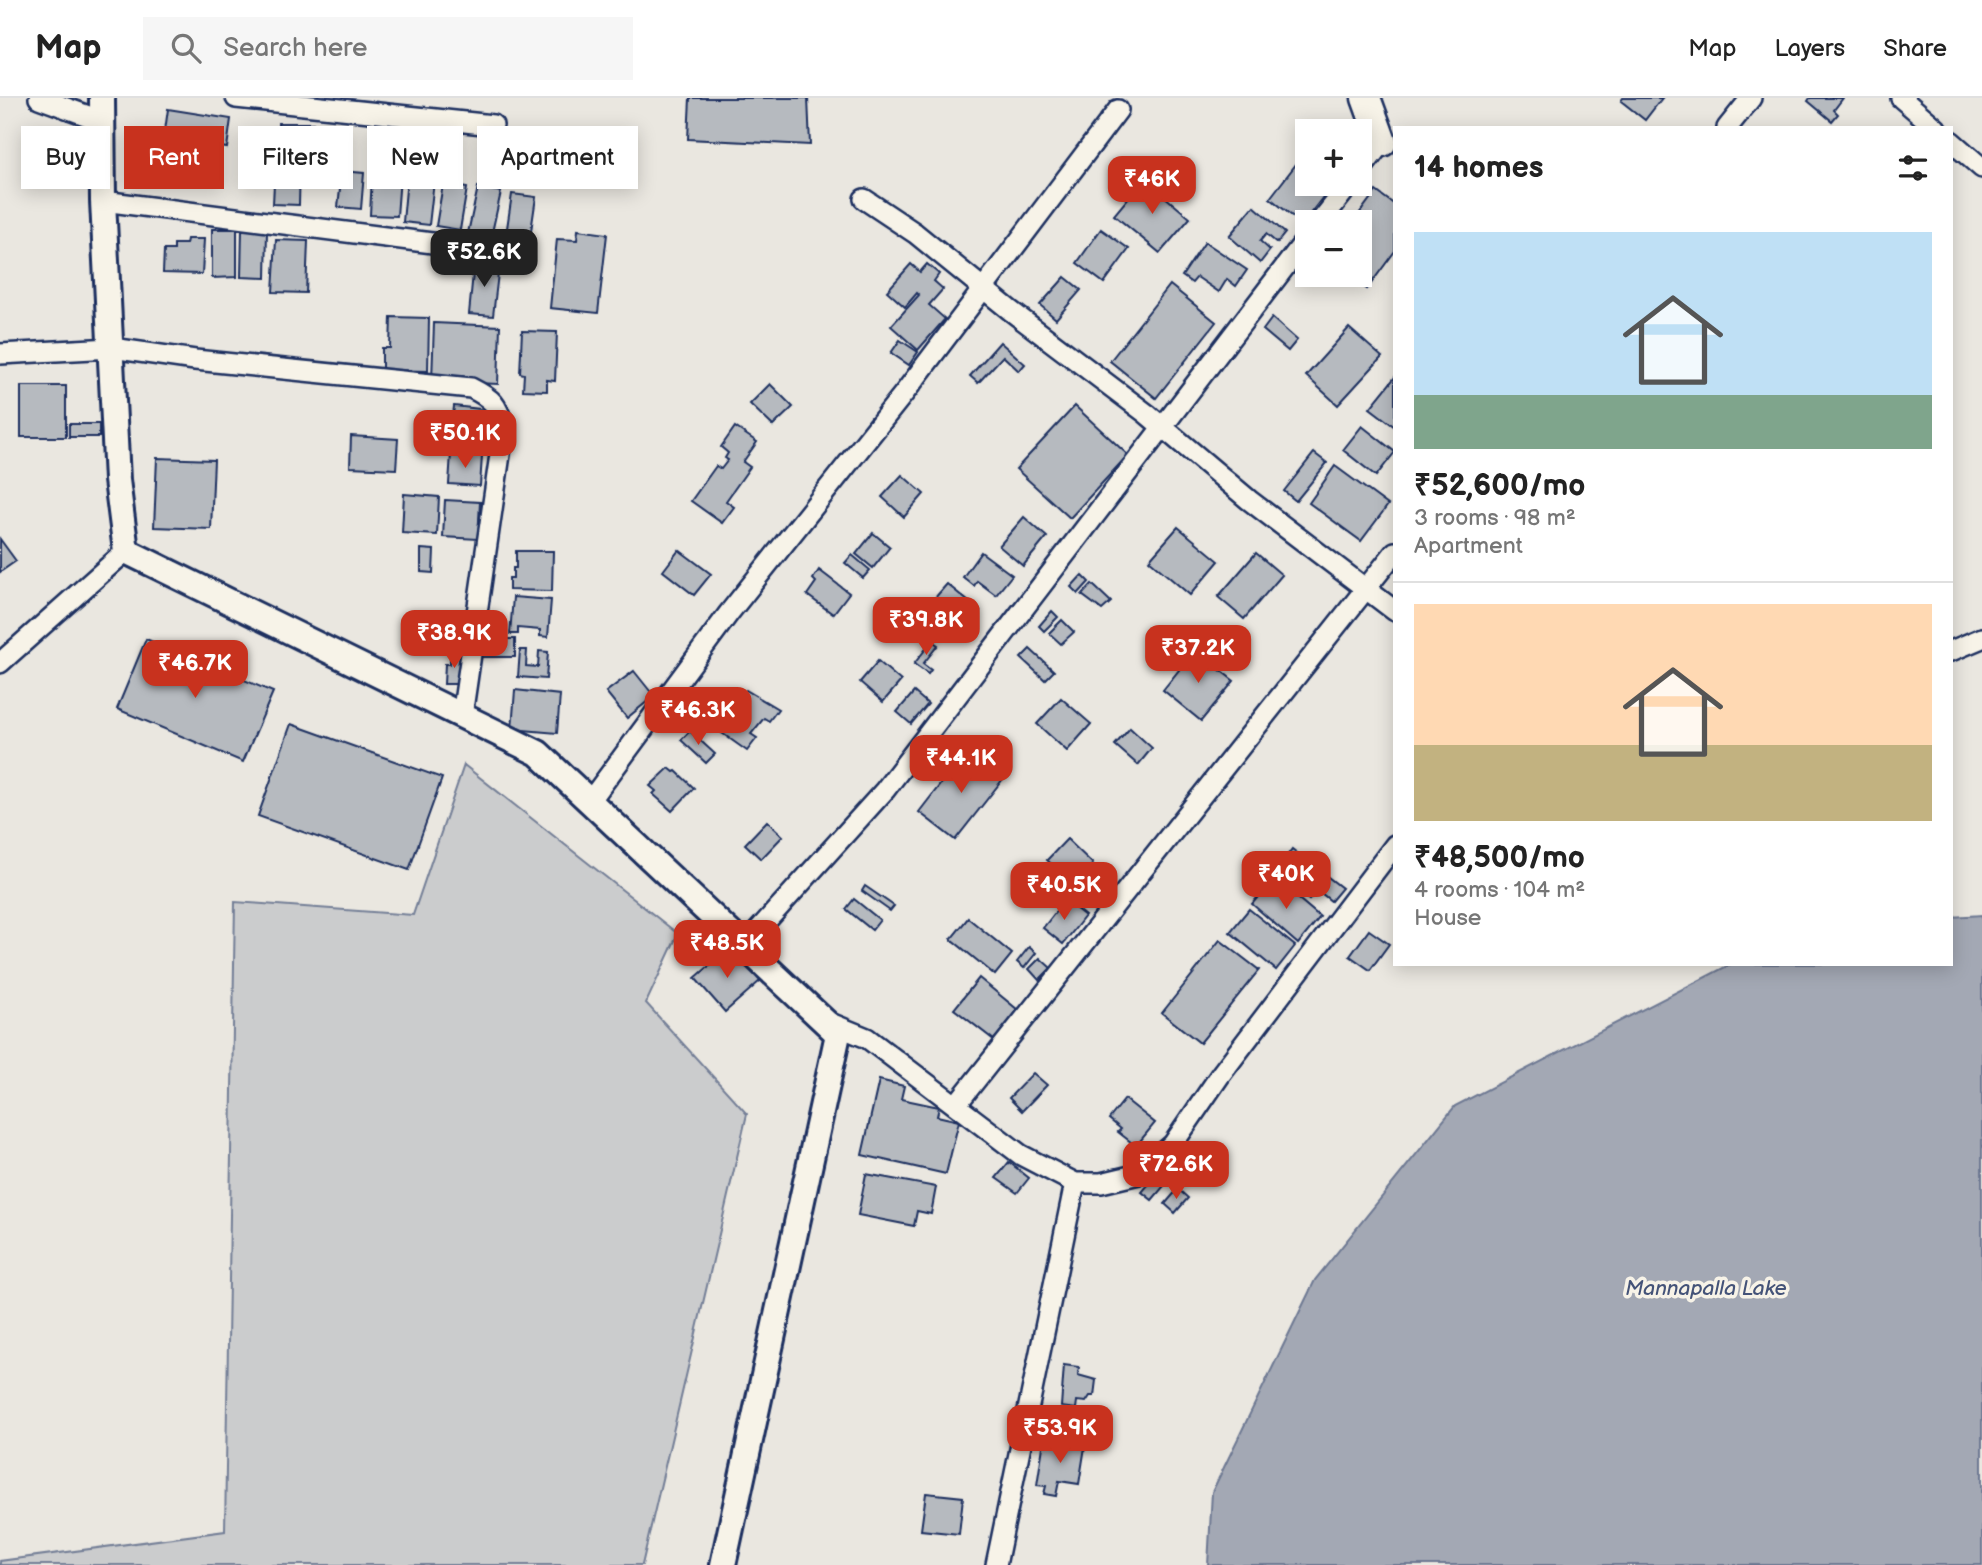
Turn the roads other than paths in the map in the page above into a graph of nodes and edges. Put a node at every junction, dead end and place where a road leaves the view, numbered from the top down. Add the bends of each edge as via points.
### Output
1 (39, 98) edge
2 (236, 98) edge
3 (1366, 98) edge
4 (1384, 98) edge
5 (1751, 98) edge
6 (1901, 98) edge
7 (102, 110) edge
8 (1118, 110) dead end
9 (494, 125) dead end
10 (1729, 126) edge
11 (1934, 126) edge
12 (1382, 142) junction
13 (1953, 143) edge
14 (1372, 155) edge
15 (1982, 168) edge
16 (1341, 196) edge
17 (864, 199) dead end
18 (103, 201) junction
19 (1329, 210) edge
20 (503, 252) dead end
21 (1295, 253) edge
22 (983, 289) junction
23 (112, 348) junction
24 (0, 354) edge
25 (1161, 426) junction
26 (126, 551) junction
27 (1393, 554) edge
28 (1366, 588) junction
29 (1393, 609) edge
30 (1982, 638) edge
31 (1953, 650) edge
32 (0, 663) edge
33 (462, 716) junction
34 (590, 802) junction
35 (1393, 848) edge
36 (744, 946) junction
37 (823, 1020) junction
38 (956, 1105) junction
39 (1075, 1183) junction
40 (723, 1565) edge
41 (996, 1565) edge

1 - 7 street
2 - 9 street
3 - 12 main road
4 - 12 main road
5 - 10 street
6 - 11 street
7 - 18 street
8 - 22 street
12 - 14 street
13 - 15 street
16 - 19 street
17 - 22 street via 915,233
18 - 20 street
18 - 23 street
21 - 25 street
22 - 25 street
22 - 34 street via 729,613
23 - 24 street
23 - 26 street via 117,480
23 - 33 street via 471,388 489,397 499,409 504,427
25 - 28 street
25 - 36 street via 885,790
26 - 32 street
26 - 33 street
27 - 28 street
28 - 29 street
28 - 38 street
30 - 31 street
33 - 34 street via 538,753
34 - 36 street
35 - 39 street via 1173,1144 1139,1174 1101,1183
36 - 37 street
37 - 38 street via 867,1038
37 - 40 street via 838,1034
38 - 39 street via 1021,1155
39 - 41 street

